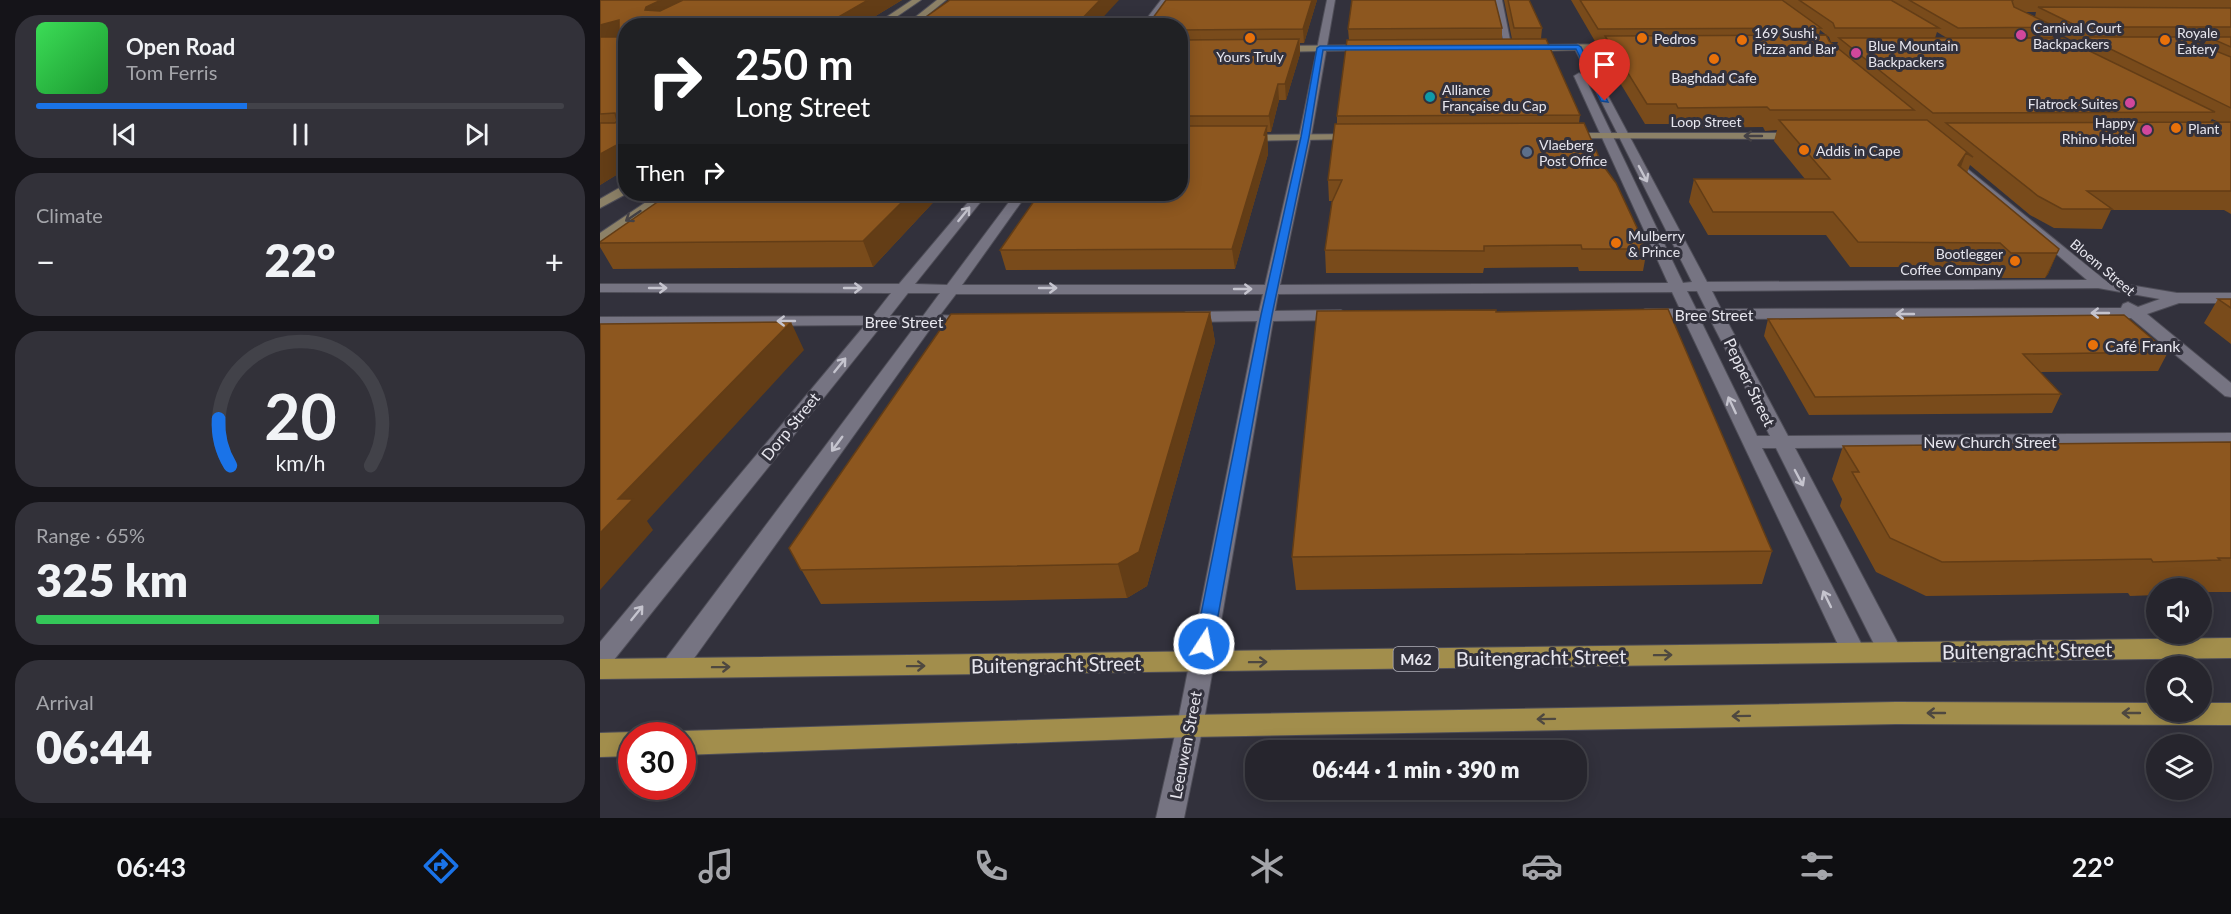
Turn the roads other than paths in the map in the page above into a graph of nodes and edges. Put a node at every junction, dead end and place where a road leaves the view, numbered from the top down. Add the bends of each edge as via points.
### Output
1 (917, 0) edge
2 (942, 0) edge
3 (1165, 0) edge
4 (1331, 0) edge
5 (1497, 0) edge
6 (889, 18) edge
7 (918, 18) edge
8 (1151, 18) edge
9 (1572, 47) junction
10 (1637, 47) edge
11 (1320, 48) junction
12 (1379, 48) edge
13 (1497, 48) edge
14 (1509, 48) junction
15 (1262, 49) edge
16 (1560, 136) edge
17 (1615, 136) junction
18 (1815, 136) edge
19 (1305, 137) junction
20 (1363, 137) edge
21 (1233, 138) edge
22 (1941, 150) edge
23 (618, 193) edge
24 (656, 201) edge
25 (975, 201) edge
26 (1016, 201) edge
27 (600, 204) edge
28 (600, 239) edge
29 (2101, 285) junction
30 (1676, 286) junction
31 (1702, 286) junction
32 (904, 287) junction
33 (952, 287) junction
34 (600, 288) edge
35 (1272, 290) junction
36 (2177, 298) junction
37 (2231, 298) edge
38 (2136, 313) junction
39 (1631, 314) edge
40 (1689, 314) junction
41 (1716, 314) junction
42 (1266, 315) junction
43 (1360, 315) edge
44 (1173, 317) edge
45 (986, 320) edge
46 (876, 321) junction
47 (927, 321) junction
48 (600, 322) edge
49 (2231, 392) edge
50 (2231, 439) edge
51 (1750, 442) junction
52 (1780, 442) junction
53 (2231, 648) edge
54 (1854, 651) junction
55 (1890, 651) junction
56 (600, 659) edge
57 (1200, 663) junction
58 (673, 668) junction
59 (600, 669) edge
60 (2231, 714) edge
61 (1190, 726) junction
62 (696, 743) edge
63 (618, 744) edge
64 (600, 745) edge
65 (1170, 818) edge

1 - 6 street
2 - 7 street
3 - 8 street
4 - 11 street, Leeuwen Street
5 - 14 street
9 - 10 street
9 - 14 street
9 - 17 street, Pepper Street
11 - 12 street
11 - 15 street
11 - 19 street, Leeuwen Street
13 - 14 street
16 - 17 street, Loop Street
18 -> 17 street, Loop Street
17 - 30 street, Pepper Street
17 -> 31 street, Pepper Street
19 - 20 street
19 - 21 street
19 - 35 street, Leeuwen Street
22 - 29 street, Bloem Street
23 - 27 street
24 -> 28 street
32 -> 25 street, Dorp Street
26 - 33 street
29 - 31 street, Bree Street
29 - 36 street, Bree Street
29 - 38 street, Bloem Street
30 - 31 street, Bree Street
30 - 35 street, Bree Street
30 - 40 street, Pepper Street
31 - 41 street, Pepper Street
32 - 33 street, Bree Street
34 -> 32 street, Bree Street
32 - 46 street, Dorp Street
33 -> 35 street, Bree Street
33 - 47 street
35 - 42 street, Leeuwen Street
36 - 37 street, Bree Street
36 - 38 street, Bree Street
38 -> 41 street, Bree Street
38 - 49 street, Bloem Street
39 - 40 street, Bree Street
40 - 41 street, Bree Street
51 -> 40 street, Pepper Street
41 - 52 street, Pepper Street
42 - 43 street
42 - 44 street
42 - 57 street, Leeuwen Street
45 - 47 street, Bree Street
46 - 47 street, Bree Street
46 -> 48 street, Bree Street
56 -> 46 street, Dorp Street
47 -> 58 street
50 - 52 street, New Church Street
51 - 52 street, New Church Street
54 -> 51 street, Pepper Street
52 -> 55 street, Pepper Street
53 - 55 main road, Buitengracht Street / M62
54 - 55 main road, Buitengracht Street / M62
57 -> 54 main road, Buitengracht Street / M62
58 -> 57 main road, Buitengracht Street / M62
57 - 61 street, Leeuwen Street
58 - 59 main road, Buitengracht Street / M62
60 -> 61 main road via 1896,713
61 - 62 main road
61 - 65 street, Leeuwen Street
63 - 64 main road

